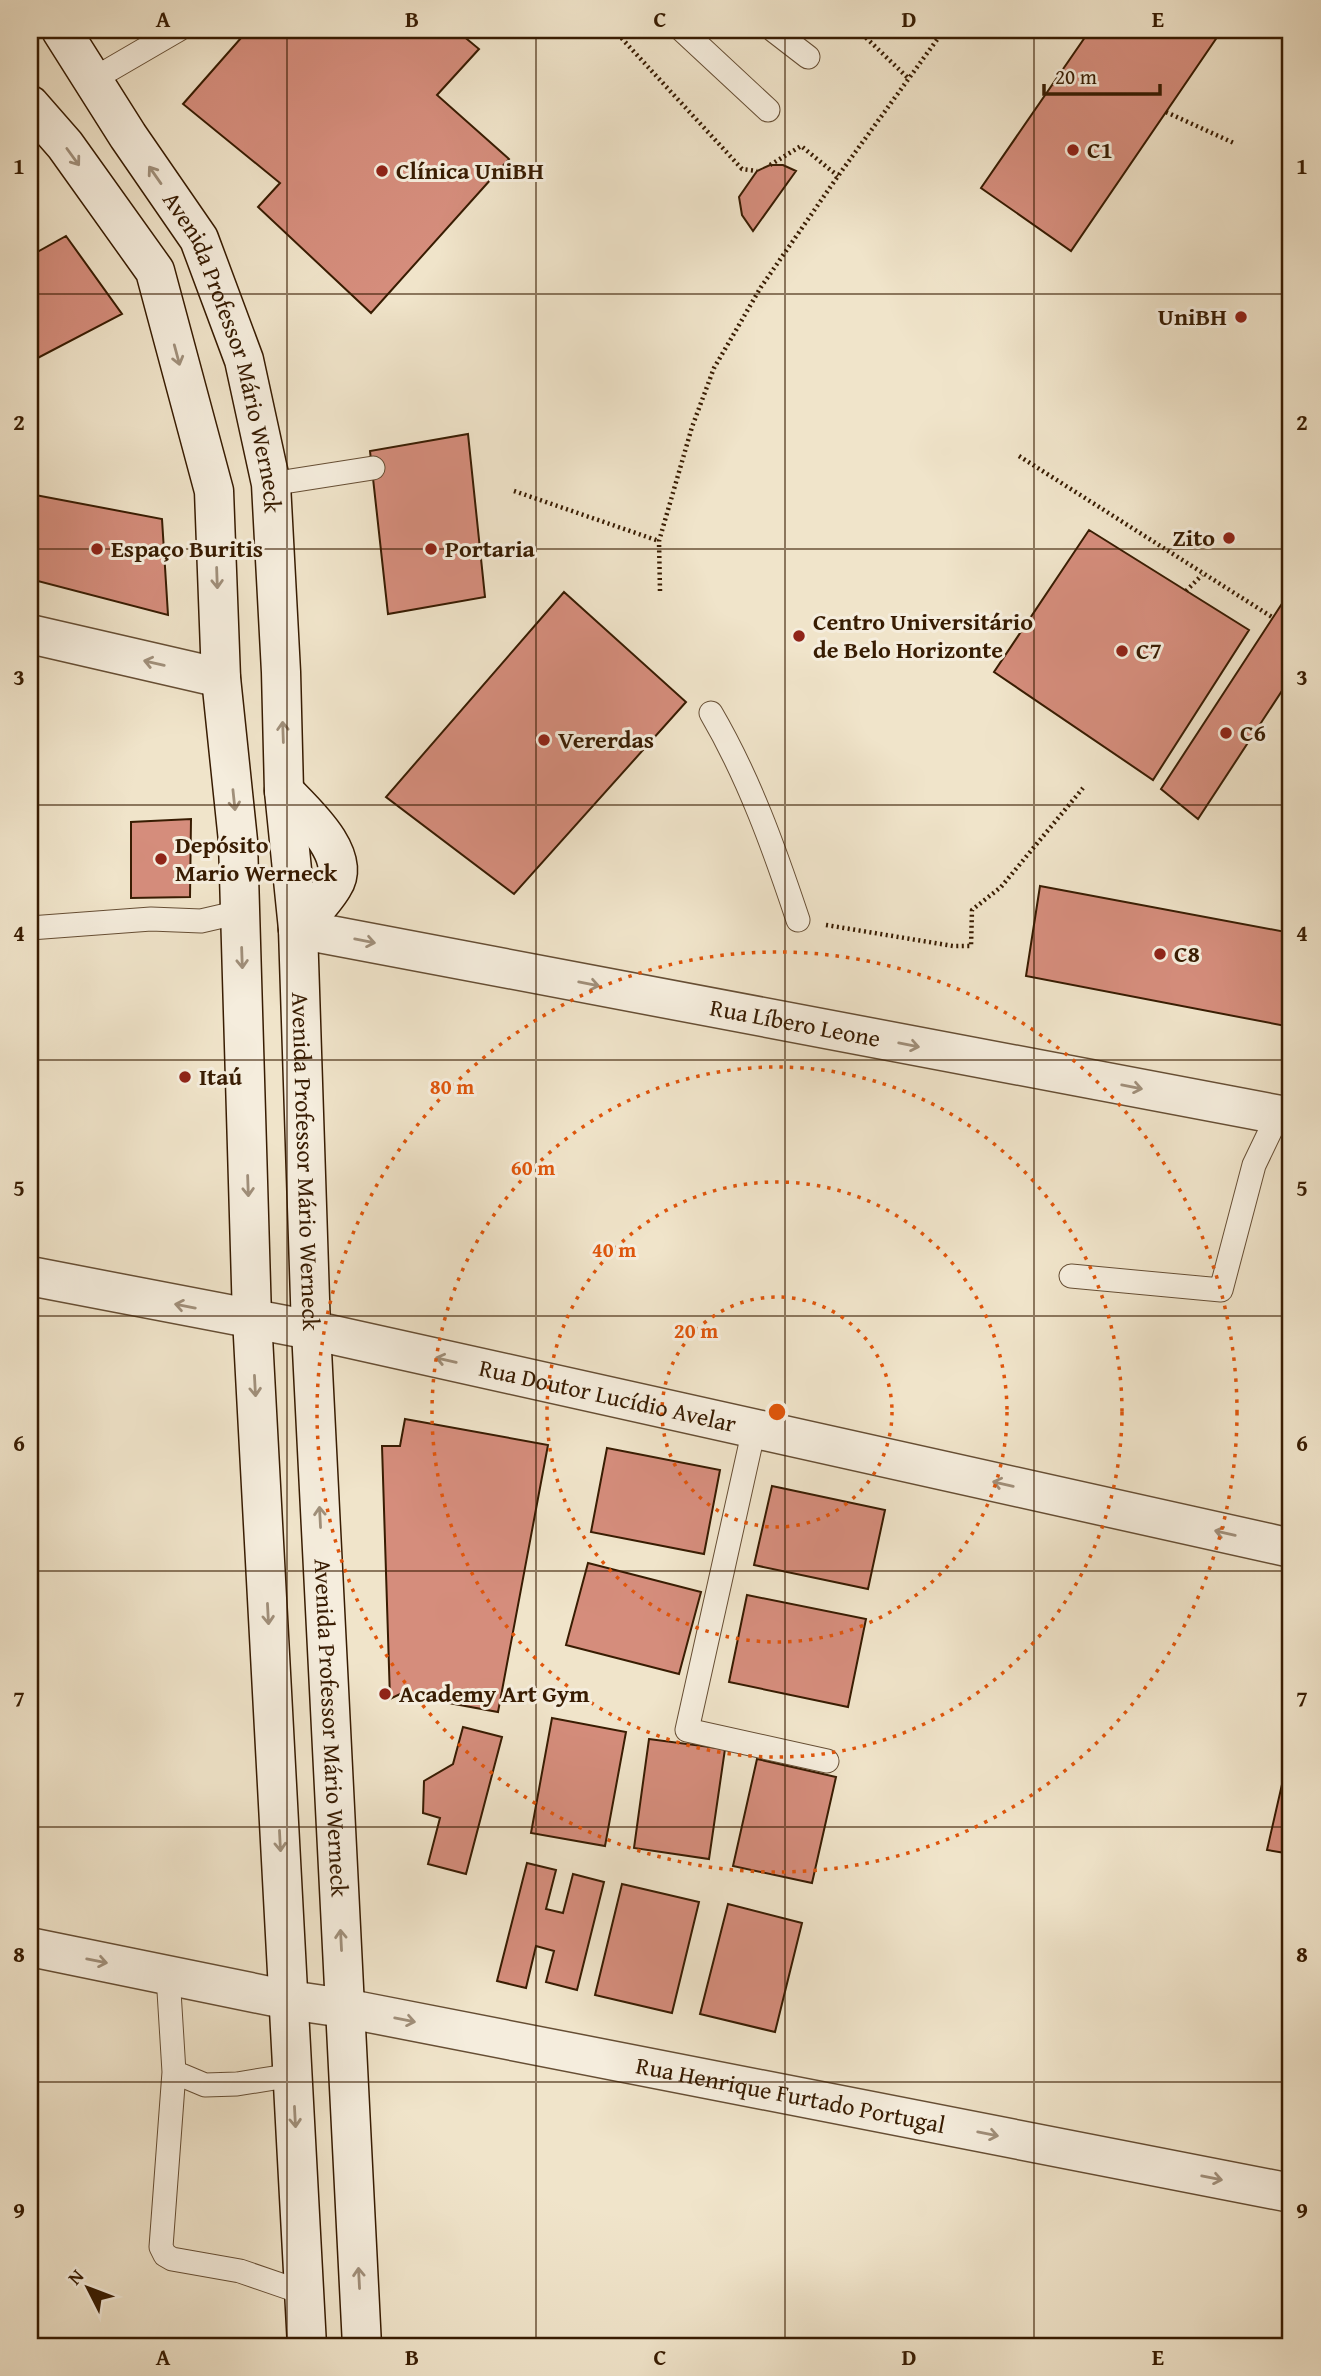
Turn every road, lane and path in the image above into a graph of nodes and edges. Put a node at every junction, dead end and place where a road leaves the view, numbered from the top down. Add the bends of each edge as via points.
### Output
1 (61, 30) edge
2 (178, 30) edge
3 (614, 30) edge
4 (682, 30) edge
5 (773, 30) edge
6 (858, 30) edge
7 (944, 30) edge
8 (808, 57) dead end
9 (908, 78) junction
10 (92, 80) junction
11 (30, 104) edge
12 (768, 110) dead end
13 (1166, 112) dead end
14 (1236, 144) dead end
15 (770, 166) dead end
16 (757, 171) dead end
17 (838, 176) junction
18 (1019, 456) dead end
19 (373, 468) dead end
20 (271, 484) junction
21 (514, 491) dead end
22 (659, 541) junction
23 (1202, 575) junction
24 (660, 591) dead end
25 (1186, 591) dead end
26 (1272, 617) dead end
27 (30, 634) edge
28 (221, 678) junction
29 (711, 713) dead end
30 (1083, 788) dead end
31 (238, 841) junction
32 (240, 912) junction
33 (798, 920) joint
34 (30, 928) edge
35 (298, 929) junction
36 (1285, 1116) edge
37 (30, 1276) edge
38 (1071, 1276) dead end
39 (252, 1318) junction
40 (311, 1330) junction
41 (754, 1429) junction
42 (1291, 1548) edge
43 (827, 1761) dead end
44 (30, 1947) edge
45 (168, 1975) junction
46 (289, 2000) junction
47 (344, 2008) junction
48 (174, 2072) junction
49 (293, 2075) junction
50 (1291, 2193) edge
51 (304, 2293) junction
52 (307, 2346) edge
53 (362, 2346) edge

1 - 10 main road, Avenida Professor Mário Werneck
2 - 10 lane
3 - 16 path via 742,169
4 - 12 lane
5 - 8 lane
6 - 9 path
7 - 9 path
9 - 17 path
20 -> 10 main road, Avenida Professor Mário Werneck via 244,360 200,239
11 -> 28 main road, Avenida Professor Mário Werneck via 155,271 214,491
13 - 14 path
15 - 17 path via 801,146
17 - 22 path via 761,287 714,368
18 - 23 path
19 - 20 lane
35 -> 20 main road, Avenida Professor Mário Werneck via 335,884 337,860 325,834 284,791
21 - 22 path
22 - 24 path
23 - 25 path
23 - 26 path
28 -> 27 main road
28 -> 31 main road, Avenida Professor Mário Werneck
29 - 33 lane via 733,750 771,838
30 - 33 path via 1001,887 972,910 971,946
31 - 32 main road, Avenida Professor Mário Werneck
31 - 35 main road via 273,906
32 - 34 lane via 201,921 151,919
32 -> 39 main road, Avenida Professor Mário Werneck
35 -> 36 main road, Rua Líbero Leone
35 - 40 main road, Avenida Professor Mário Werneck
36 - 38 lane via 1254,1165 1221,1290
39 -> 37 main road, Rua Doutor Lucídio Avelar
39 - 40 main road, Rua Doutor Lucídio Avelar
39 -> 46 main road, Avenida Professor Mário Werneck
41 -> 40 main road, Rua Doutor Lucídio Avelar
47 -> 40 main road, Avenida Professor Mário Werneck
42 -> 41 main road, Rua Doutor Lucídio Avelar
41 - 43 lane via 687,1730
44 -> 45 main road, Rua Henrique Furtado Portugal
45 - 46 main road, Rua Henrique Furtado Portugal
45 - 48 lane
46 - 47 main road, Rua Henrique Furtado Portugal
46 - 49 main road, Avenida Professor Mário Werneck
47 -> 50 main road, Rua Henrique Furtado Portugal
53 -> 47 main road, Avenida Professor Mário Werneck
48 - 49 lane via 205,2085
48 - 51 lane via 163,2251 172,2259 240,2271
49 -> 51 main road, Avenida Professor Mário Werneck
51 - 52 main road, Avenida Professor Mário Werneck

